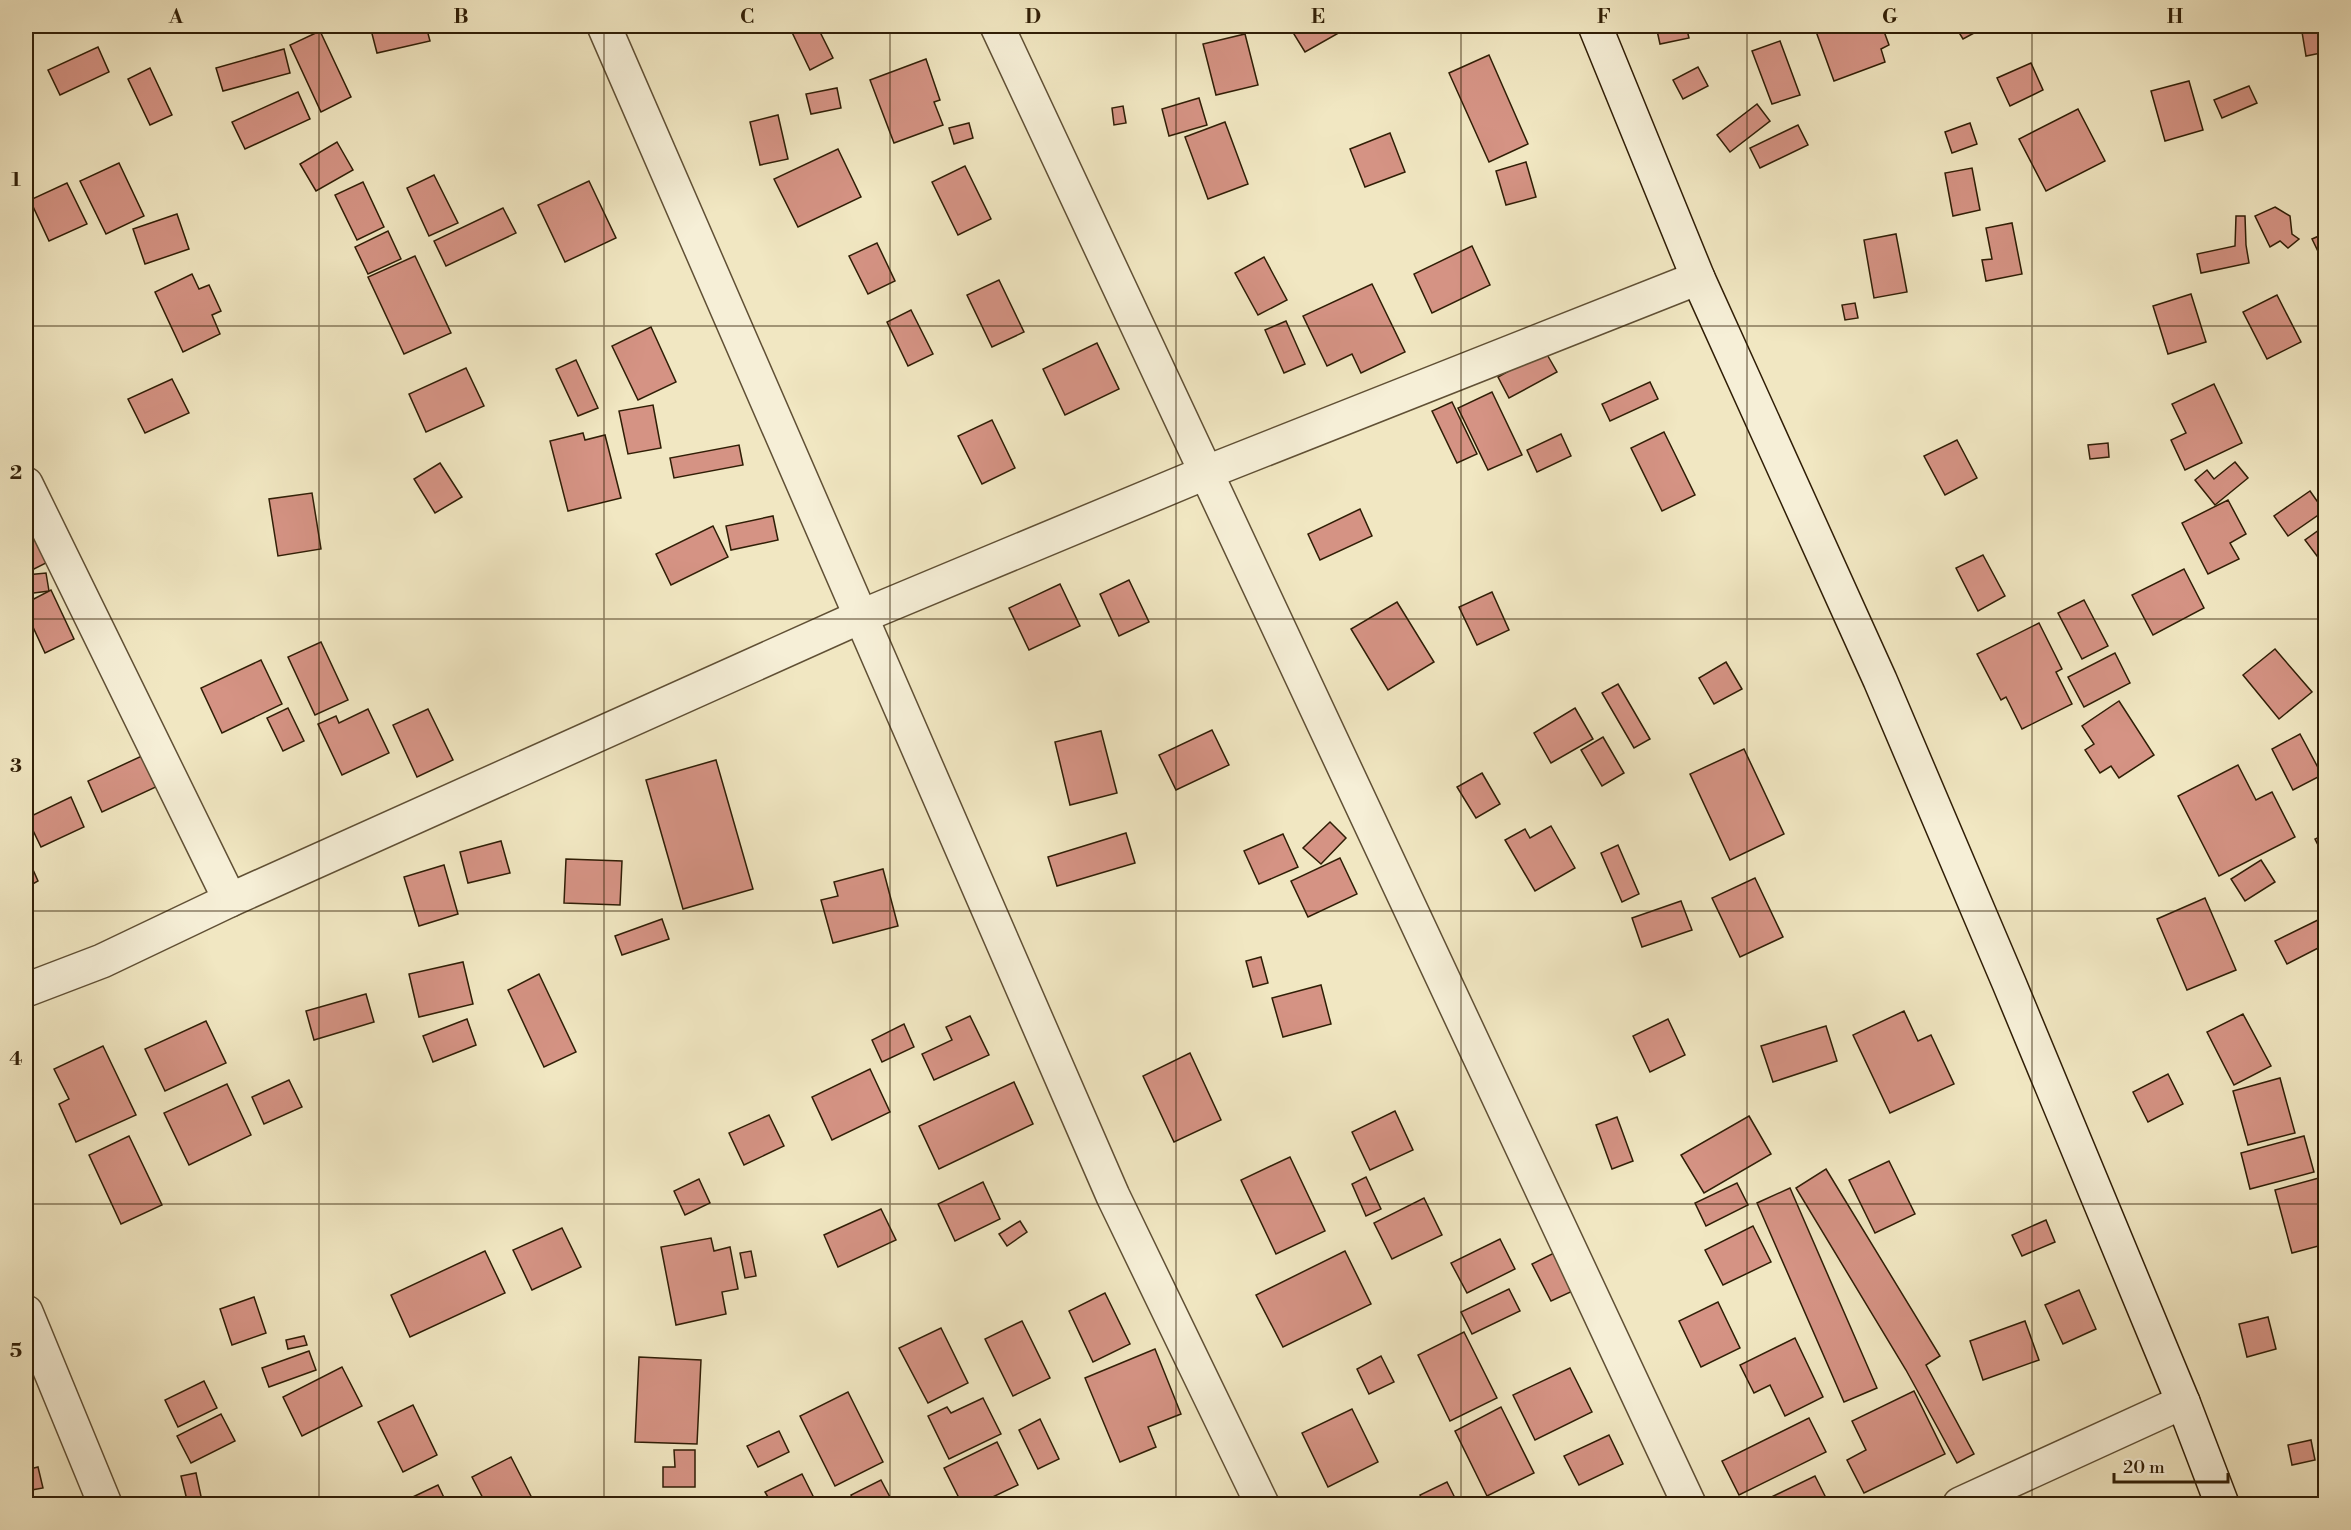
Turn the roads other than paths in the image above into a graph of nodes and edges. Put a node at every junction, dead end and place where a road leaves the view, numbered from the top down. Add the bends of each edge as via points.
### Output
1 (604, 26) edge
2 (997, 26) edge
3 (1595, 26) edge
4 (1698, 278) junction
5 (1205, 473) junction
6 (26, 484) edge
7 (862, 616) junction
8 (230, 900) junction
9 (26, 990) edge
10 (26, 1312) edge
11 (2183, 1402) junction
12 (105, 1504) edge
13 (1262, 1504) edge
14 (1689, 1504) edge
15 (1960, 1504) edge
16 (2222, 1504) edge

1 - 7 street
2 - 5 street
3 - 4 street
4 - 5 street
4 - 11 street via 1880,680
5 - 7 street
5 - 14 street
6 - 8 street
7 - 8 street
7 - 13 street via 1113,1196
8 - 9 street via 102,960
10 - 12 street
11 - 15 street
11 - 16 street

